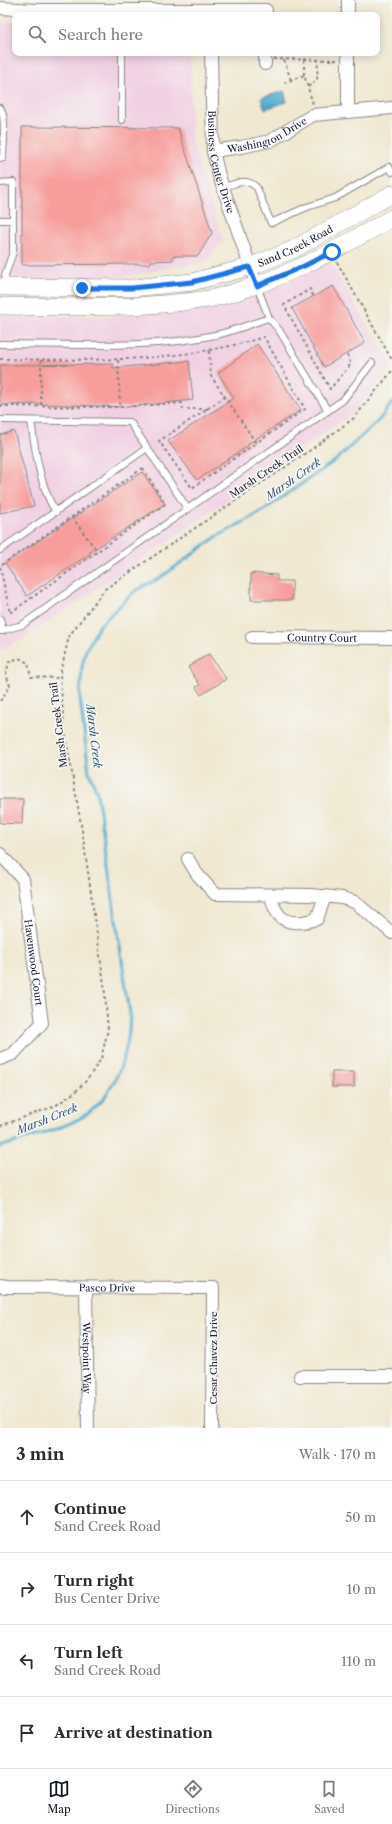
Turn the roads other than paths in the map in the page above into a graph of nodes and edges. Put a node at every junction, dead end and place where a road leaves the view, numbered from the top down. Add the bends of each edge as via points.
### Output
1 (348, 0) edge
2 (0, 8) edge
3 (211, 8) edge
4 (266, 8) edge
5 (31, 12) edge
6 (143, 12) edge
7 (348, 12) edge
8 (122, 56) edge
9 (211, 56) edge
10 (348, 57) edge
11 (0, 108) edge
12 (392, 108) edge
13 (348, 112) junction
14 (122, 120) dead end
15 (213, 151) junction
16 (0, 158) edge
17 (392, 172) edge
18 (0, 183) edge
19 (223, 188) junction
20 (392, 194) edge
21 (392, 218) edge
22 (0, 220) edge
23 (13, 220) junction
24 (249, 267) junction
25 (257, 286) junction
26 (3, 287) edge
27 (0, 306) edge
28 (269, 318) junction
29 (0, 344) edge
30 (372, 363) dead end
31 (328, 411) junction
32 (0, 420) edge
33 (31, 421) junction
34 (147, 448) junction
35 (187, 508) junction
36 (56, 512) junction
37 (0, 550) edge
38 (0, 619) edge
39 (2, 631) edge
40 (252, 637) dead end
41 (392, 638) edge
42 (0, 854) edge
43 (188, 859) dead end
44 (271, 895) junction
45 (325, 896) junction
46 (392, 933) edge
47 (0, 1059) edge
48 (0, 1286) edge
49 (86, 1288) junction
50 (213, 1288) joint
51 (300, 1376) dead end
52 (392, 1376) edge
53 (88, 1428) edge
54 (212, 1428) edge

1 - 7 street
2 - 5 street
3 - 4 street
3 - 6 street
5 - 6 street
8 - 14 lane
9 - 15 street, Business Center Drive
10 - 13 street
11 - 16 lane via 4,120 3,158
12 - 13 street, Washington Drive
13 - 15 street, Washington Drive via 313,115 270,141
15 - 19 street, Business Center Drive
17 - 19 lane via 389,167 335,198 307,206 271,223 254,185 245,181
18 - 23 lane via 13,182
19 - 24 street, Business Center Drive
20 - 24 main road, Sand Creek Road via 292,250
21 - 25 main road, Sand Creek Road via 332,252
22 - 23 lane
23 - 26 lane via 13,252
24 - 25 street, Business Center Drive
24 - 26 main road, Sand Creek Road via 192,282 132,288
25 - 27 main road, Sand Creek Road via 206,299 156,305
25 - 28 lane
28 - 29 lane via 220,334 168,342 121,345
28 - 31 lane via 279,330
30 - 31 lane via 343,400
31 - 35 lane
32 - 33 lane
33 - 34 lane via 130,422
33 - 36 lane via 48,500
34 - 35 lane
34 - 36 lane
35 - 39 lane via 22,625
36 - 37 lane
38 - 39 lane
40 - 41 street, Country Court
42 - 47 street, Havenwood Court via 23,879 42,1023 13,1054
43 - 44 street via 197,874 215,894
44 - 45 street
44 - 45 street via 273,909 289,922 301,923 317,919
45 - 46 street via 355,902
48 - 49 street, Pasco Drive
49 - 50 street, Pasco Drive
49 - 53 street, Westpoint Way
50 - 54 street, Cesar Chavez Drive
51 - 52 street

